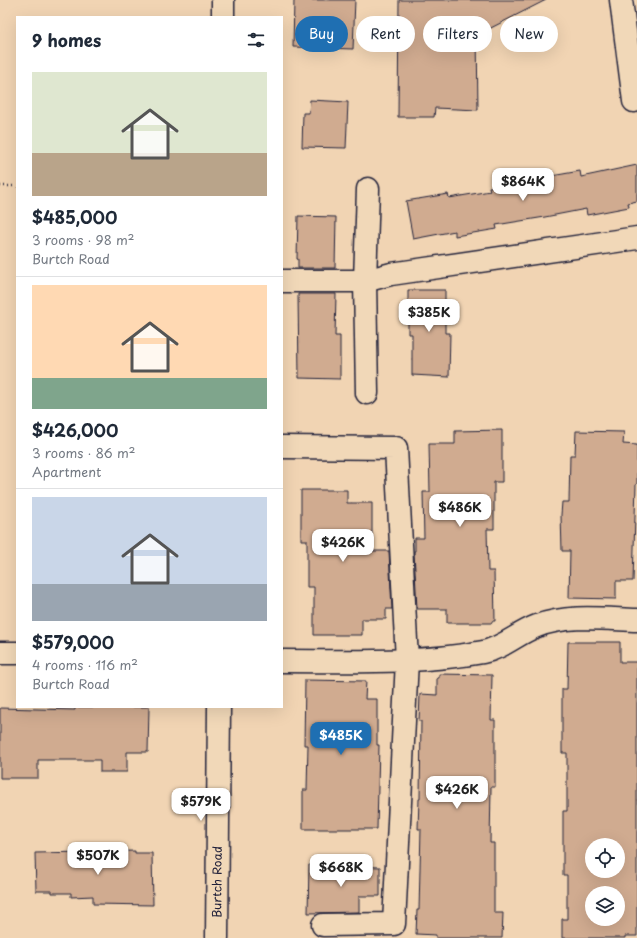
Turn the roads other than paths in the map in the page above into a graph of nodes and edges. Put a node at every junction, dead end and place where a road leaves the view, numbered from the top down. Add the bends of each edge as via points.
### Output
1 (223, 0) edge
2 (621, 0) edge
3 (223, 16) edge
4 (634, 101) dead end
5 (368, 189) dead end
6 (637, 238) edge
7 (283, 281) edge
8 (365, 281) junction
9 (367, 393) dead end
10 (283, 447) edge
11 (637, 620) edge
12 (16, 653) edge
13 (0, 654) edge
14 (407, 660) junction
15 (283, 661) edge
16 (219, 708) edge
17 (323, 925) dead end
18 (217, 938) edge

1 - 3 main road
2 - 4 main road
5 - 8 main road
6 - 8 main road via 391,274
7 - 8 main road
8 - 9 main road
10 - 14 main road via 396,448
11 - 14 main road via 555,620 536,626 484,652
12 - 13 main road
14 - 15 main road
14 - 17 main road via 394,924
16 - 18 main road, Burtch Road

